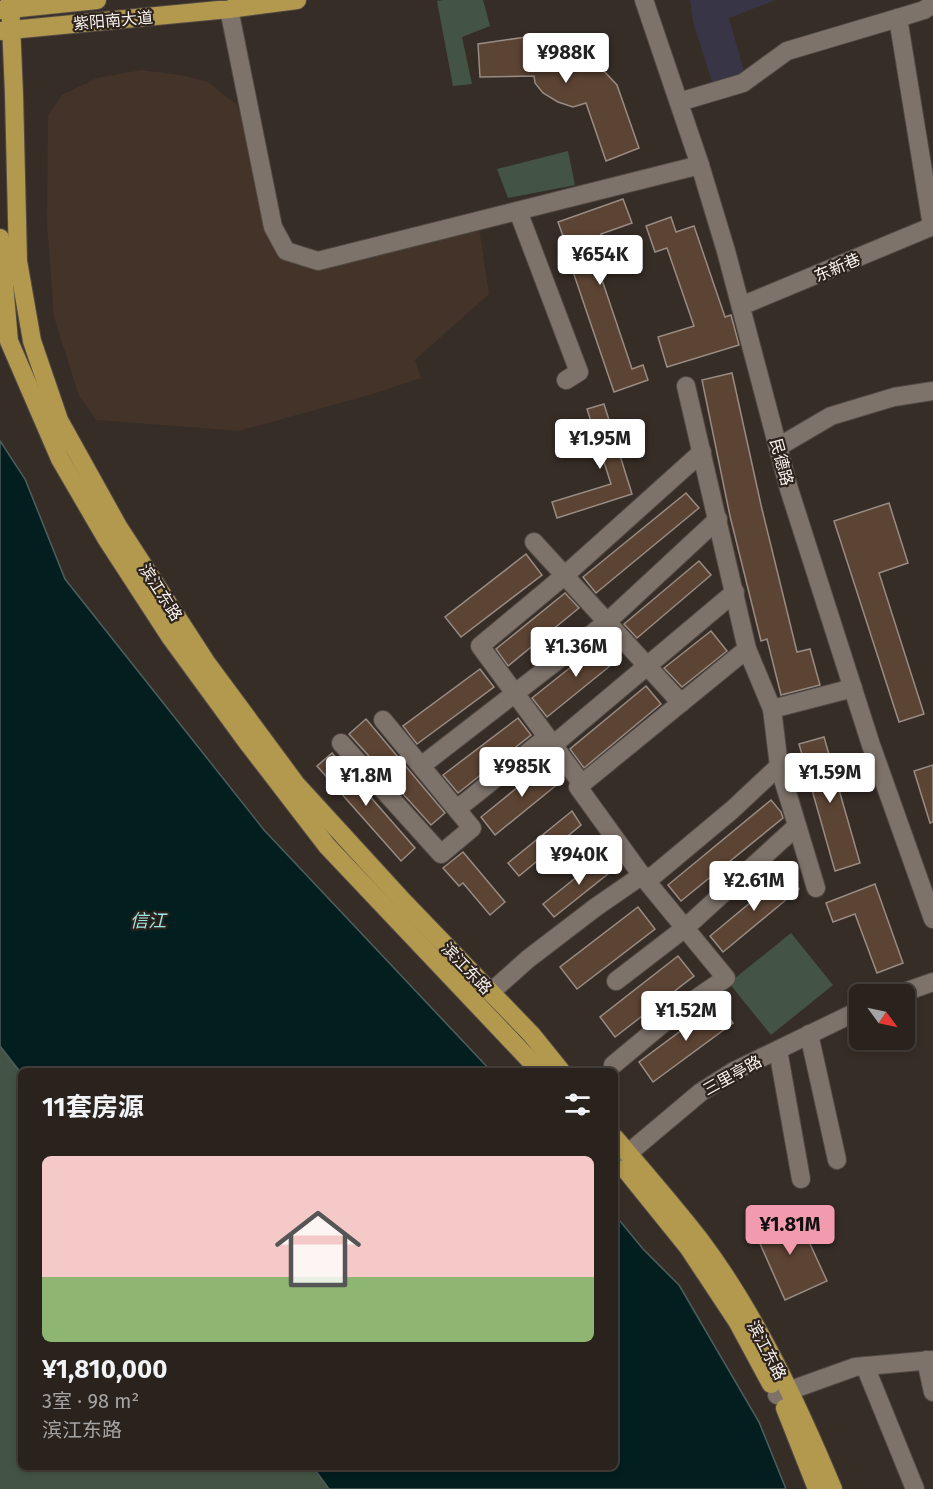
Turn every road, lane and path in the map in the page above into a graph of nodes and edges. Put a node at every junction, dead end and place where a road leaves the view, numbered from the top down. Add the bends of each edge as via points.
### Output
1 (97, 0) edge
2 (297, 0) edge
3 (645, 0) edge
4 (933, 4) edge
5 (7, 7) edge
6 (228, 9) junction
7 (898, 18) junction
8 (6, 30) edge
9 (679, 102) junction
10 (700, 165) junction
11 (518, 211) junction
12 (933, 226) edge
13 (0, 238) edge
14 (741, 306) junction
15 (566, 380) dead end
16 (686, 386) dead end
17 (933, 391) edge
18 (778, 447) junction
19 (702, 452) junction
20 (718, 519) junction
21 (534, 542) dead end
22 (564, 576) junction
23 (735, 592) junction
24 (607, 622) junction
25 (747, 649) junction
26 (647, 666) junction
27 (853, 688) junction
28 (515, 693) junction
29 (681, 703) junction
30 (772, 709) junction
31 (383, 720) dead end
32 (550, 741) junction
33 (341, 743) dead end
34 (421, 766) junction
35 (779, 766) junction
36 (582, 784) junction
37 (457, 809) junction
38 (797, 826) junction
39 (643, 877) junction
40 (816, 888) dead end
41 (930, 898) edge
42 (933, 919) edge
43 (685, 928) junction
44 (616, 981) dead end
45 (933, 982) edge
46 (915, 988) edge
47 (491, 992) junction
48 (849, 1015) edge
49 (809, 1034) junction
50 (778, 1050) junction
51 (613, 1065) dead end
52 (537, 1068) edge
53 (559, 1068) edge
54 (621, 1157) edge
55 (837, 1160) dead end
56 (801, 1179) dead end
57 (930, 1360) edge
58 (865, 1365) junction
59 (933, 1392) edge
60 (783, 1393) junction
61 (817, 1489) edge
62 (833, 1489) edge
63 (915, 1489) edge

1 - 5 main road, 紫阳南大道
2 - 6 main road, 紫阳南大道
3 - 9 street, 民德路
4 - 7 street
5 - 8 main road, 滨江东路
6 - 8 main road, 紫阳南大道
6 - 11 street via 273,227 286,251 318,261
7 - 9 street via 787,51 743,83
7 - 12 street
8 - 47 main road, 滨江东路 via 18,261 32,341 59,420 119,528 200,652 296,784
9 - 10 street, 民德路
10 - 11 street
10 - 14 street, 民德路
11 - 15 street via 579,372
12 - 14 street, 东新巷
13 - 52 main road, 滨江东路 via 9,341 60,459 106,538 171,638 327,846
14 - 18 street, 民德路
16 - 19 street
17 - 18 street via 894,397 831,416
18 - 27 street, 民德路
19 - 20 street
19 - 22 street
20 - 23 street
20 - 24 street
21 - 22 street
22 - 24 street
22 - 28 street via 480,646
23 - 25 street
23 - 26 street
24 - 26 street
24 - 28 street
25 - 29 street
25 - 30 street
26 - 29 street
26 - 32 street
27 - 30 street
27 - 41 street, 民德路
28 - 32 street
28 - 34 street
29 - 36 street
30 - 35 street
31 - 34 street
32 - 36 street
32 - 37 street
33 - 37 street via 441,854 472,828
34 - 37 street
35 - 38 street
35 - 39 street via 653,876
36 - 39 street via 578,787
38 - 40 street
38 - 43 street
39 - 43 street
39 - 47 street via 596,906
41 - 42 street, 民德路
43 - 44 street
43 - 51 street via 726,978 678,1011
45 - 46 street
47 - 53 main road, 滨江东路
48 - 49 street, 三里亭路
49 - 50 street, 三里亭路
49 - 55 street
50 - 54 street, 三里亭路 via 700,1092
50 - 56 street
54 - 60 main road, 滨江东路 via 700,1240 748,1314
57 - 58 street
57 - 59 street
58 - 60 street
58 - 63 street
60 - 61 main road, 滨江东路
60 - 62 main road, 滨江东路 via 812,1439

